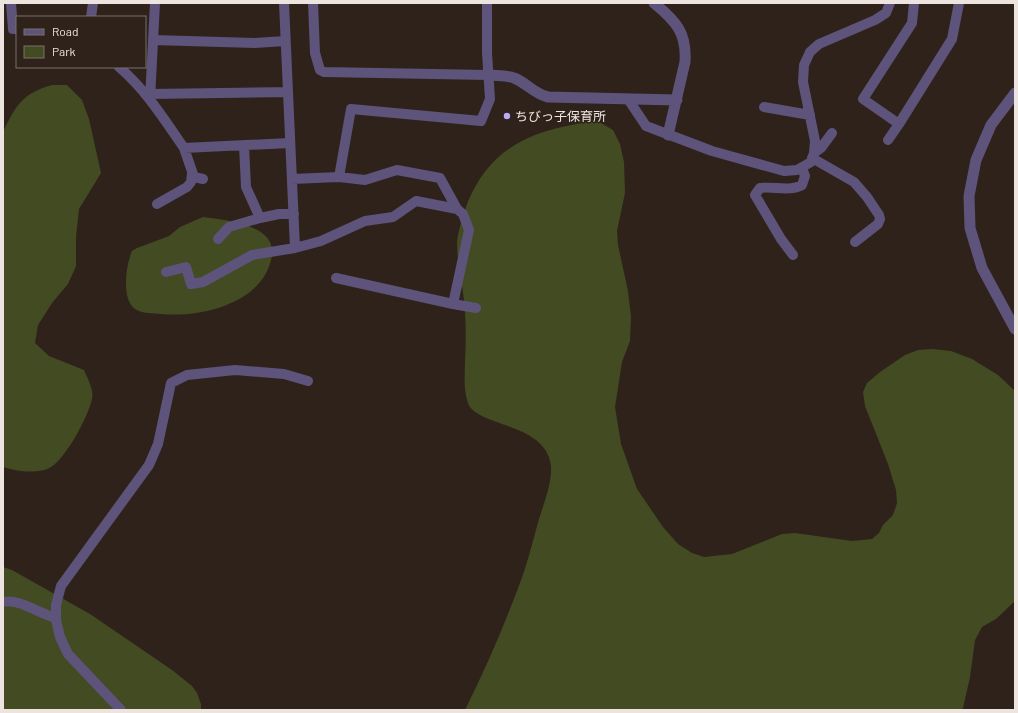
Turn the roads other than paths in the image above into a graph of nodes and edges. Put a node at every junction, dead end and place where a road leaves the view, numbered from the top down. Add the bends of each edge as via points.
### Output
1 (11, 3) edge
2 (93, 3) edge
3 (155, 3) edge
4 (284, 3) edge
5 (313, 3) edge
6 (487, 3) edge
7 (654, 3) edge
8 (890, 3) edge
9 (914, 3) edge
10 (959, 3) edge
11 (91, 16) edge
12 (11, 28) edge
13 (153, 40) junction
14 (286, 41) junction
15 (120, 68) edge
16 (488, 75) junction
17 (288, 92) junction
18 (1015, 93) edge
19 (150, 97) junction
20 (628, 99) junction
21 (676, 100) junction
22 (764, 107) dead end
23 (810, 114) junction
24 (899, 124) junction
25 (832, 133) dead end
26 (668, 136) junction
27 (888, 140) dead end
28 (290, 143) junction
29 (244, 145) junction
30 (184, 148) junction
31 (813, 156) junction
32 (802, 168) junction
33 (192, 173) junction
34 (339, 177) junction
35 (203, 179) dead end
36 (292, 179) junction
37 (157, 204) dead end
38 (457, 208) junction
39 (294, 214) junction
40 (260, 218) junction
41 (218, 239) dead end
42 (854, 242) dead end
43 (295, 248) junction
44 (793, 255) dead end
45 (166, 272) dead end
46 (336, 278) dead end
47 (453, 304) junction
48 (476, 308) dead end
49 (1015, 329) edge
50 (308, 381) dead end
51 (3, 602) edge
52 (56, 618) junction
53 (120, 710) edge

1 - 12 street
2 - 11 street
3 - 13 street
4 - 14 street
5 - 16 street via 316,53 320,70 324,72
6 - 16 street
7 - 21 street via 677,24 684,42 685,62
8 - 23 street via 886,13 875,20 819,44 810,52 804,65 803,82
9 - 24 street via 912,23 863,99
10 - 24 street via 952,39
13 - 14 street via 255,43
13 - 19 street
14 - 17 street
15 - 19 street
16 - 20 street via 514,78 533,91 548,97
16 - 34 street via 490,99 481,121 351,109
17 - 19 street
17 - 28 street
18 - 49 street via 991,125 976,160 969,196 970,228 982,268
19 - 30 street
20 - 21 street
20 - 26 street via 646,126
21 - 26 street
22 - 23 street
23 - 31 street via 815,140
24 - 27 street
25 - 31 street
26 - 32 street via 784,171
28 - 29 street
28 - 36 street
29 - 30 street
29 - 40 street via 246,187
30 - 33 street
31 - 32 street via 811,162
31 - 42 street via 854,182 879,215 878,224
32 - 44 street via 805,176 802,185 788,189 760,188 755,195
33 - 35 street via 194,177
33 - 37 street via 192,182 187,187
34 - 36 street
34 - 38 street via 365,180 397,170 440,178
36 - 39 street
38 - 43 street via 416,201 393,217 365,221 321,241
38 - 47 street via 470,230
39 - 40 street
39 - 43 street
40 - 41 street via 229,227
43 - 45 street via 252,255 195,285 191,284 186,267
46 - 47 street
47 - 48 street
50 - 52 street via 284,374 235,370 187,375 171,383 158,444 149,465 61,586 56,605
51 - 52 street via 18,603
52 - 53 street via 60,638 68,654

